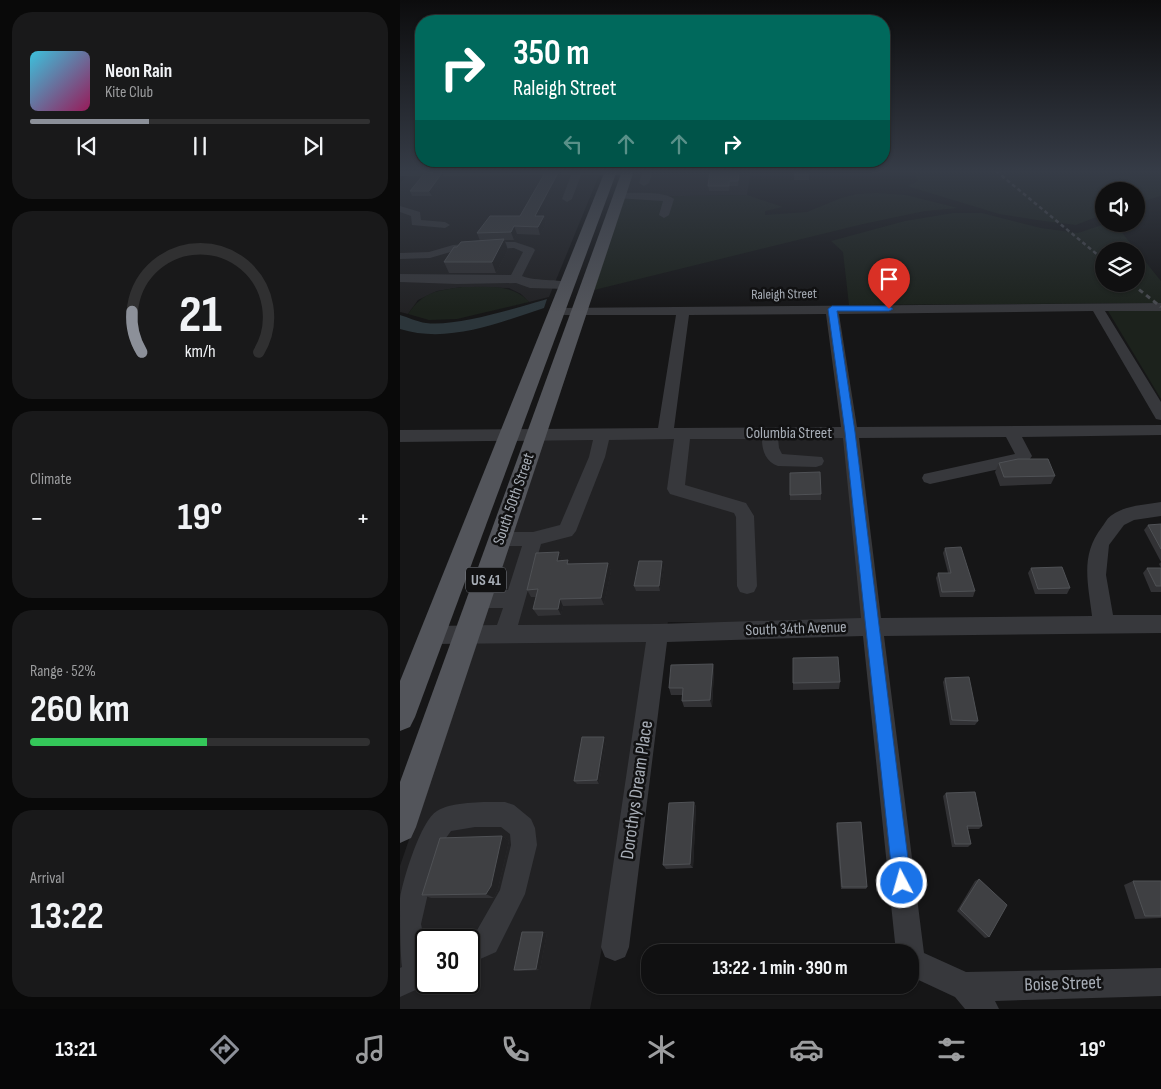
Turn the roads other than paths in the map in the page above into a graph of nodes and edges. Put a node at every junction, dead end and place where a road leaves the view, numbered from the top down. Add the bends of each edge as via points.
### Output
1 (416, 218) edge
2 (593, 218) edge
3 (612, 218) edge
4 (445, 224) dead end
5 (590, 226) junction
6 (609, 226) junction
7 (400, 256) edge
8 (400, 278) edge
9 (515, 279) junction
10 (567, 285) junction
11 (1161, 306) edge
12 (1097, 308) junction
13 (832, 309) junction
14 (683, 311) junction
15 (568, 312) junction
16 (1161, 416) edge
17 (1161, 430) edge
18 (1011, 431) junction
19 (850, 432) junction
20 (665, 433) junction
21 (683, 433) junction
22 (770, 433) junction
23 (602, 434) junction
24 (536, 435) junction
25 (400, 436) edge
26 (508, 436) junction
27 (816, 461) dead end
28 (930, 478) dead end
29 (1161, 509) edge
30 (500, 539) junction
31 (533, 540) junction
32 (747, 586) dead end
33 (516, 598) junction
34 (479, 599) junction
35 (1161, 624) edge
36 (1104, 625) junction
37 (872, 626) junction
38 (658, 633) junction
39 (505, 634) junction
40 (432, 635) junction
41 (467, 635) junction
42 (400, 716) edge
43 (400, 826) edge
44 (480, 945) edge
45 (615, 947) dead end
46 (415, 976) edge
47 (1161, 982) edge
48 (965, 987) junction
49 (984, 1009) edge

1 - 4 street via 416,223
2 - 5 main road, South 50th Street / US 41
3 - 6 main road, South 50th Street / US 41
5 - 6 street
5 - 10 main road, South 50th Street / US 41
6 - 15 main road, South 50th Street / US 41
7 - 9 street via 430,256 463,247 515,245 529,250
8 - 9 street
9 - 10 street via 530,284
10 - 15 main road, South 50th Street / US 41
11 - 12 street, Raleigh Street
12 - 13 street, Raleigh Street
12 - 16 street
13 - 14 street, Raleigh Street
13 - 19 street
14 - 15 street, Raleigh Street
14 - 20 street
15 - 24 main road, South 50th Street / US 41
15 - 26 main road, South 50th Street / US 41
17 - 18 street, Columbia Street
18 - 19 street, Columbia Street
18 - 28 street via 1023,451 1024,456 1020,459
19 - 22 street, Columbia Street
19 - 37 street
20 - 21 street, Columbia Street
20 - 23 street, Columbia Street
21 - 22 street, Columbia Street
21 - 32 street via 676,489 740,508 745,516
22 - 27 street via 770,446 778,460
23 - 24 street, Columbia Street
23 - 31 street via 597,458 570,526 566,531
24 - 26 street, Columbia Street
24 - 30 main road, South 50th Street / US 41
25 - 26 street, Columbia Street
26 - 40 main road, South 50th Street / US 41
29 - 36 street via 1130,514 1118,520 1100,543 1096,575
30 - 31 street
30 - 34 main road, South 50th Street / US 41
31 - 33 street
33 - 34 street
33 - 39 street
34 - 41 main road, South 50th Street / US 41
35 - 36 street, South 34th Avenue
36 - 37 street, South 34th Avenue
37 - 38 street, South 34th Avenue
37 - 48 street via 911,962
38 - 39 street, South 34th Avenue
38 - 45 street, Dorothys Dream Place
39 - 41 street, South 34th Avenue
40 - 41 street, South 34th Avenue
40 - 42 main road, South 50th Street / US 41
41 - 43 main road, South 50th Street / US 41
44 - 46 street via 486,942 512,894 524,845 522,828 504,814 444,820 433,835 407,924
47 - 48 street, Boise Street
48 - 49 street

